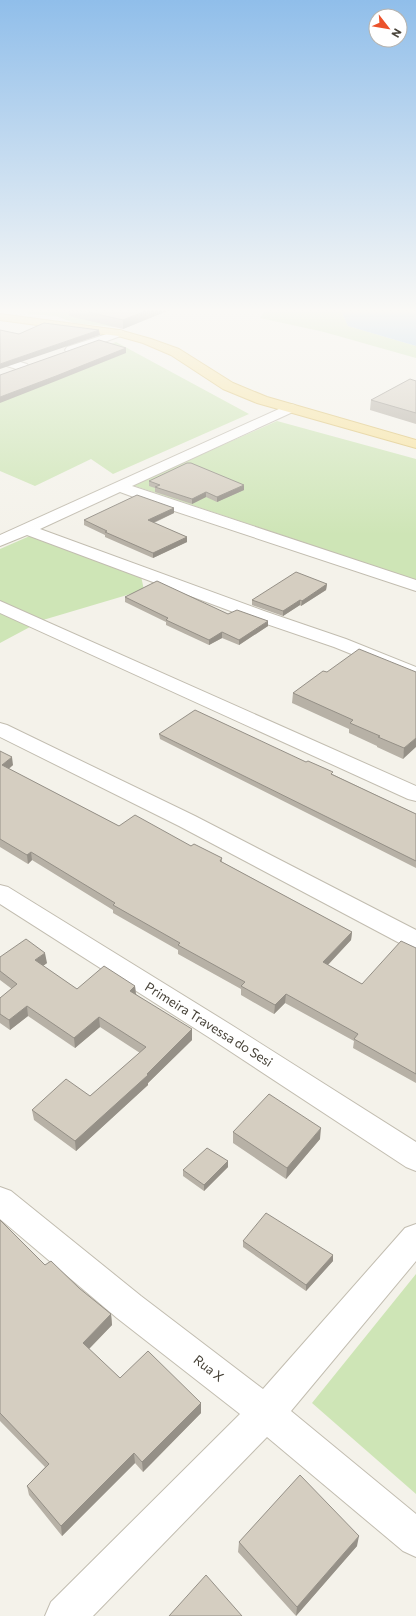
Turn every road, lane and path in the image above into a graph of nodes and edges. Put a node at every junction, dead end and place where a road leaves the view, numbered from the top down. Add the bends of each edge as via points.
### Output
1 (226, 384) edge
2 (290, 408) junction
3 (416, 444) edge
4 (118, 486) junction
5 (26, 529) junction
6 (0, 541) edge
7 (416, 586) edge
8 (0, 606) edge
9 (416, 674) edge
10 (0, 729) edge
11 (416, 794) edge
12 (0, 893) edge
13 (416, 941) edge
14 (416, 1158) edge
15 (0, 1200) edge
16 (416, 1238) edge
17 (266, 1413) junction
18 (416, 1538) edge
19 (65, 1616) edge

1 - 2 main road via 262,400
2 - 3 main road
2 - 4 street
4 - 5 street
4 - 7 street
5 - 6 street
5 - 9 street via 340,643
8 - 11 street
10 - 13 street via 187,821
12 - 14 street, Primeira Travessa do Sesi via 216,1028
15 - 17 street, Rua X via 129,1307
16 - 17 street
17 - 18 street, Rua X
17 - 19 street

